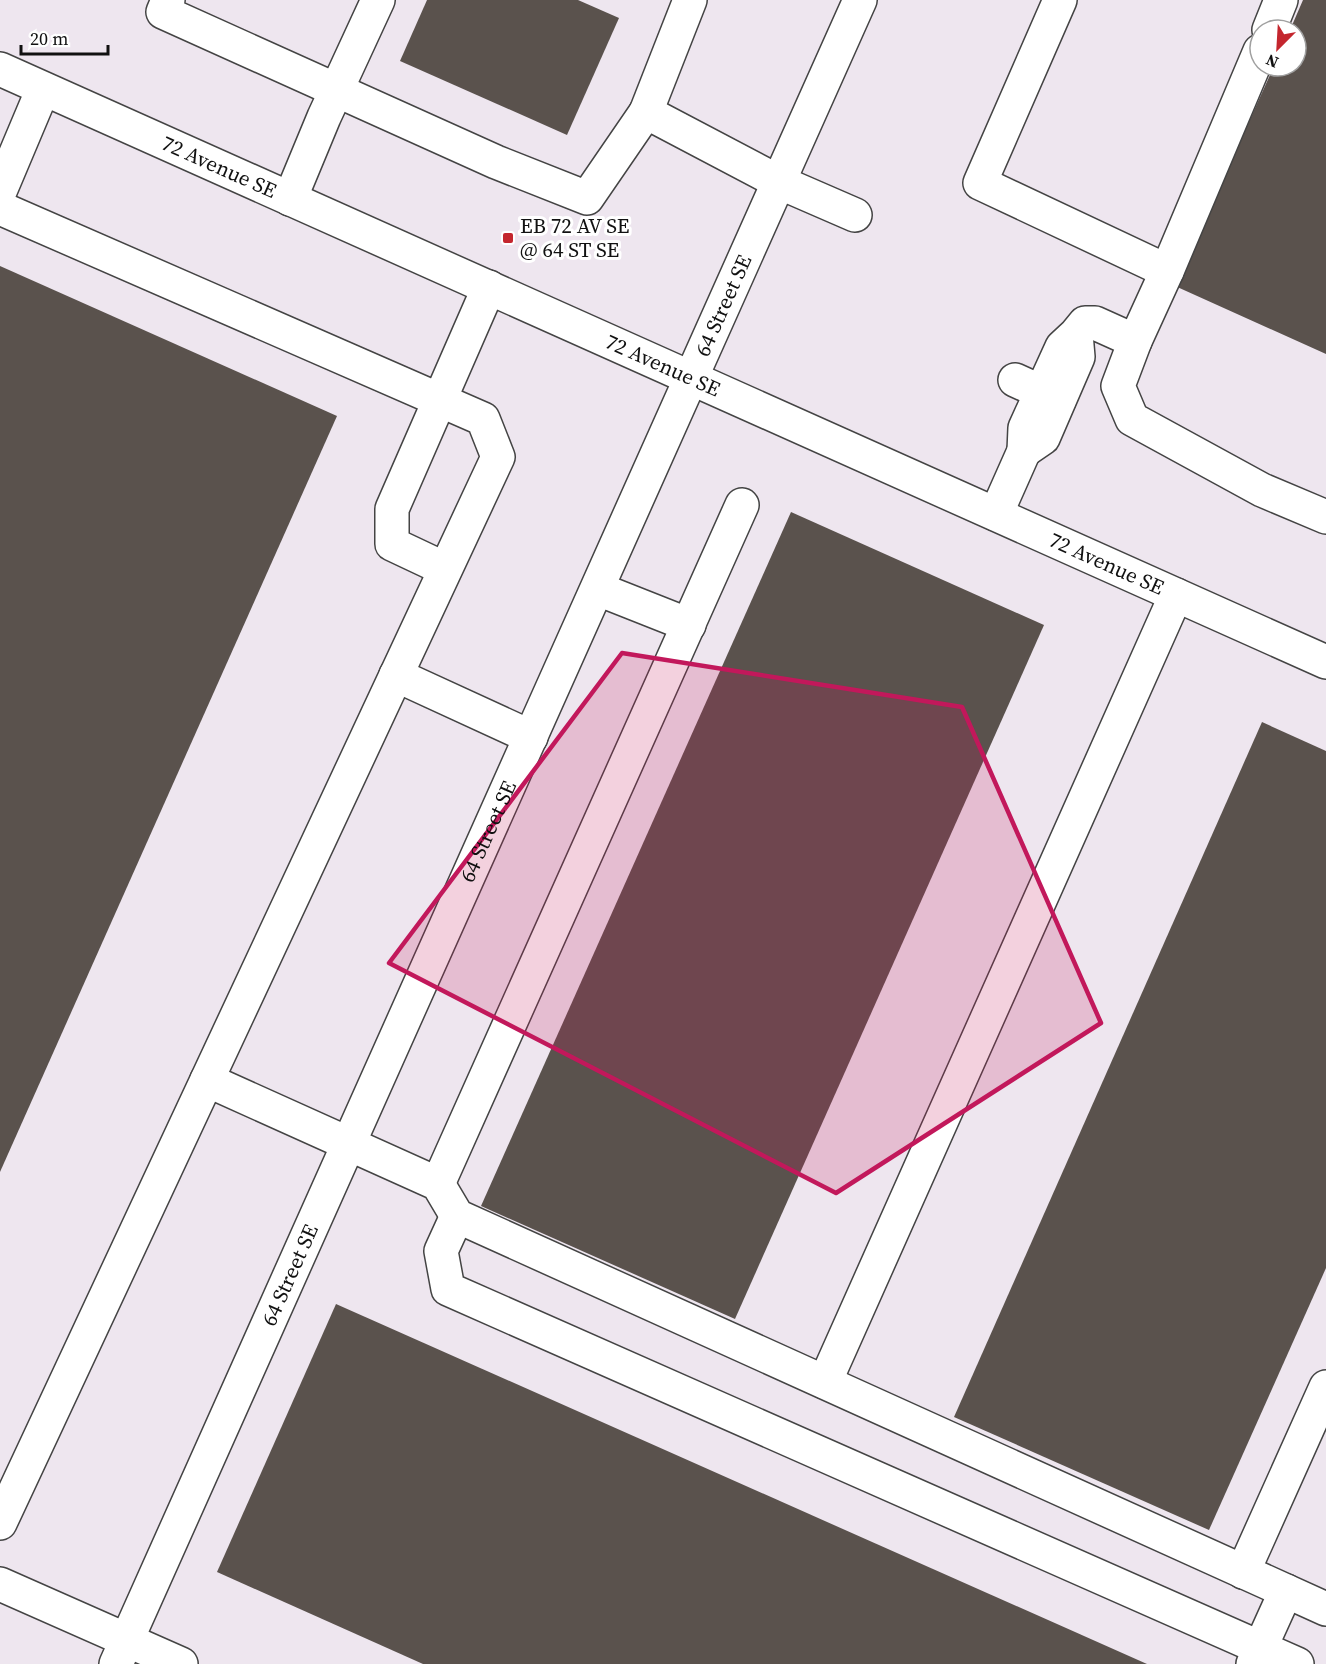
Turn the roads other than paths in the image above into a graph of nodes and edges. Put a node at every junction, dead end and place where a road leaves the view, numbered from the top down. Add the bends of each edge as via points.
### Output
1 (168, 0) edge
2 (378, 0) edge
3 (690, 0) edge
4 (860, 0) edge
5 (1060, 0) edge
6 (1281, 0) edge
7 (1274, 18) edge
8 (0, 69) edge
9 (1249, 78) edge
10 (43, 89) junction
11 (336, 90) junction
12 (646, 112) junction
13 (779, 182) junction
14 (0, 191) edge
15 (290, 199) junction
16 (0, 208) edge
17 (855, 215) dead end
18 (1167, 271) junction
19 (489, 288) junction
20 (1135, 341) junction
21 (692, 378) junction
22 (441, 400) junction
23 (742, 505) dead end
24 (996, 514) junction
25 (1326, 517) edge
26 (445, 569) junction
27 (598, 589) junction
28 (1176, 595) junction
29 (689, 625) junction
30 (1326, 662) edge
31 (396, 675) junction
32 (531, 737) junction
33 (207, 1080) junction
34 (349, 1143) junction
35 (438, 1184) junction
36 (457, 1216) junction
37 (825, 1382) junction
38 (1326, 1388) edge
39 (0, 1523) edge
40 (1243, 1572) junction
41 (0, 1584) edge
42 (1286, 1591) junction
43 (1325, 1604) edge
44 (121, 1652) edge
45 (1257, 1656) edge
46 (181, 1664) edge
47 (1297, 1664) edge

1 - 11 street via 163,12
2 - 11 street
3 - 12 street
4 - 13 street, 64 Street SE
5 - 18 street via 980,183
6 - 7 street
8 - 10 street, 72 Avenue SE
9 - 18 street
10 - 14 street
10 - 15 street, 72 Avenue SE
11 - 12 street via 587,198
11 - 15 street
12 - 13 street
13 - 17 street
13 - 21 street, 64 Street SE
15 - 19 street, 72 Avenue SE
16 - 22 street
18 - 20 street
19 - 21 street, 72 Avenue SE
19 - 22 street
20 - 24 street via 1095,323 1085,323 1062,347 1039,391 1025,428 1024,451
20 - 25 street via 1118,386 1132,419 1262,490
21 - 24 street, 72 Avenue SE
21 - 27 street, 64 Street SE
22 - 26 street via 483,419 498,457
22 - 26 street via 392,509 392,544
23 - 29 street
24 - 28 street, 72 Avenue SE
26 - 31 street
27 - 29 street
27 - 32 street, 64 Street SE
28 - 30 street, 72 Avenue SE
28 - 37 street
29 - 35 street
31 - 32 street
31 - 33 street
32 - 34 street, 64 Street SE
33 - 34 street
33 - 39 street
34 - 35 street
34 - 44 street, 64 Street SE
35 - 36 street
36 - 37 street
36 - 45 street via 441,1251 448,1289
37 - 40 street
38 - 40 street
40 - 42 street
41 - 44 street
42 - 43 street
42 - 45 street
44 - 46 street
45 - 47 street

